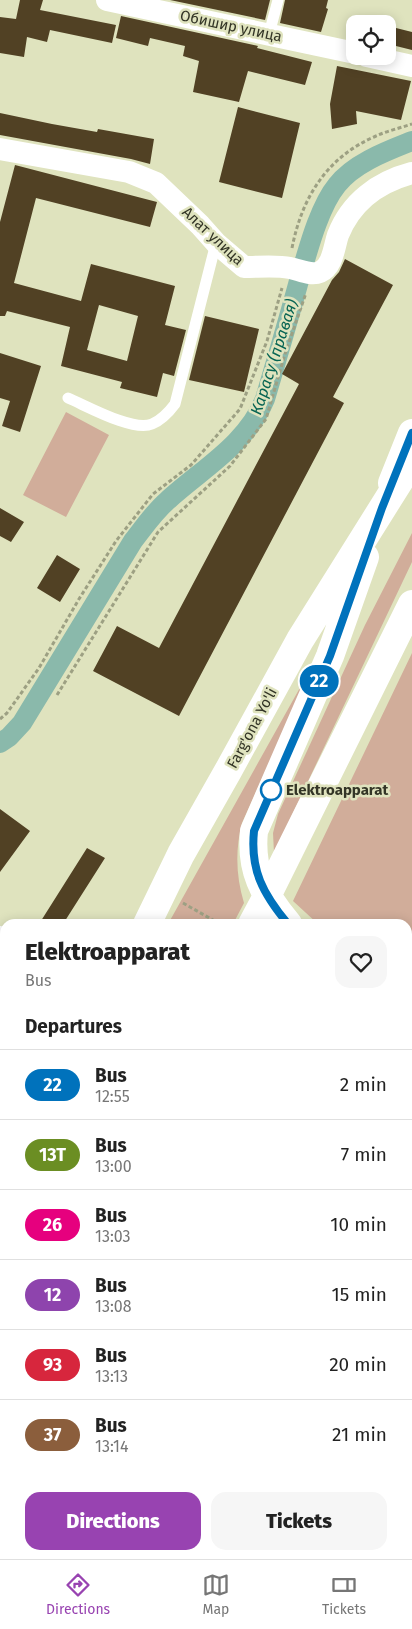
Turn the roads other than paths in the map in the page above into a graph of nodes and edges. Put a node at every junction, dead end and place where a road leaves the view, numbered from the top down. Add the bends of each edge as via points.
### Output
1 (107, 0) edge
2 (278, 0) edge
3 (269, 34) junction
4 (346, 52) edge
5 (396, 62) edge
6 (412, 66) edge
7 (2, 155) edge
8 (412, 173) edge
9 (216, 243) junction
10 (68, 398) dead end
11 (412, 433) edge
12 (412, 461) edge
13 (382, 508) junction
14 (412, 604) edge
15 (267, 896) junction
16 (149, 919) edge
17 (255, 919) edge
18 (284, 919) edge

1 - 3 street, Обишир улица
2 - 3 lane
3 - 4 street, Обишир улица
5 - 6 street
7 - 9 street, Алат улица via 129,172 156,183
8 - 9 street, Алат улица via 374,189 362,198 345,221 328,265 319,272 313,274 288,267 244,267
9 - 10 lane via 175,404 166,416 151,425 129,424
11 - 13 main road
12 - 13 main road, Farg'ona Yo'li
13 - 15 main road via 330,656 254,831 255,866
13 - 16 main road, Farg'ona Yo'li via 300,640 181,854
14 - 15 main road
15 - 17 main road
15 - 18 main road

